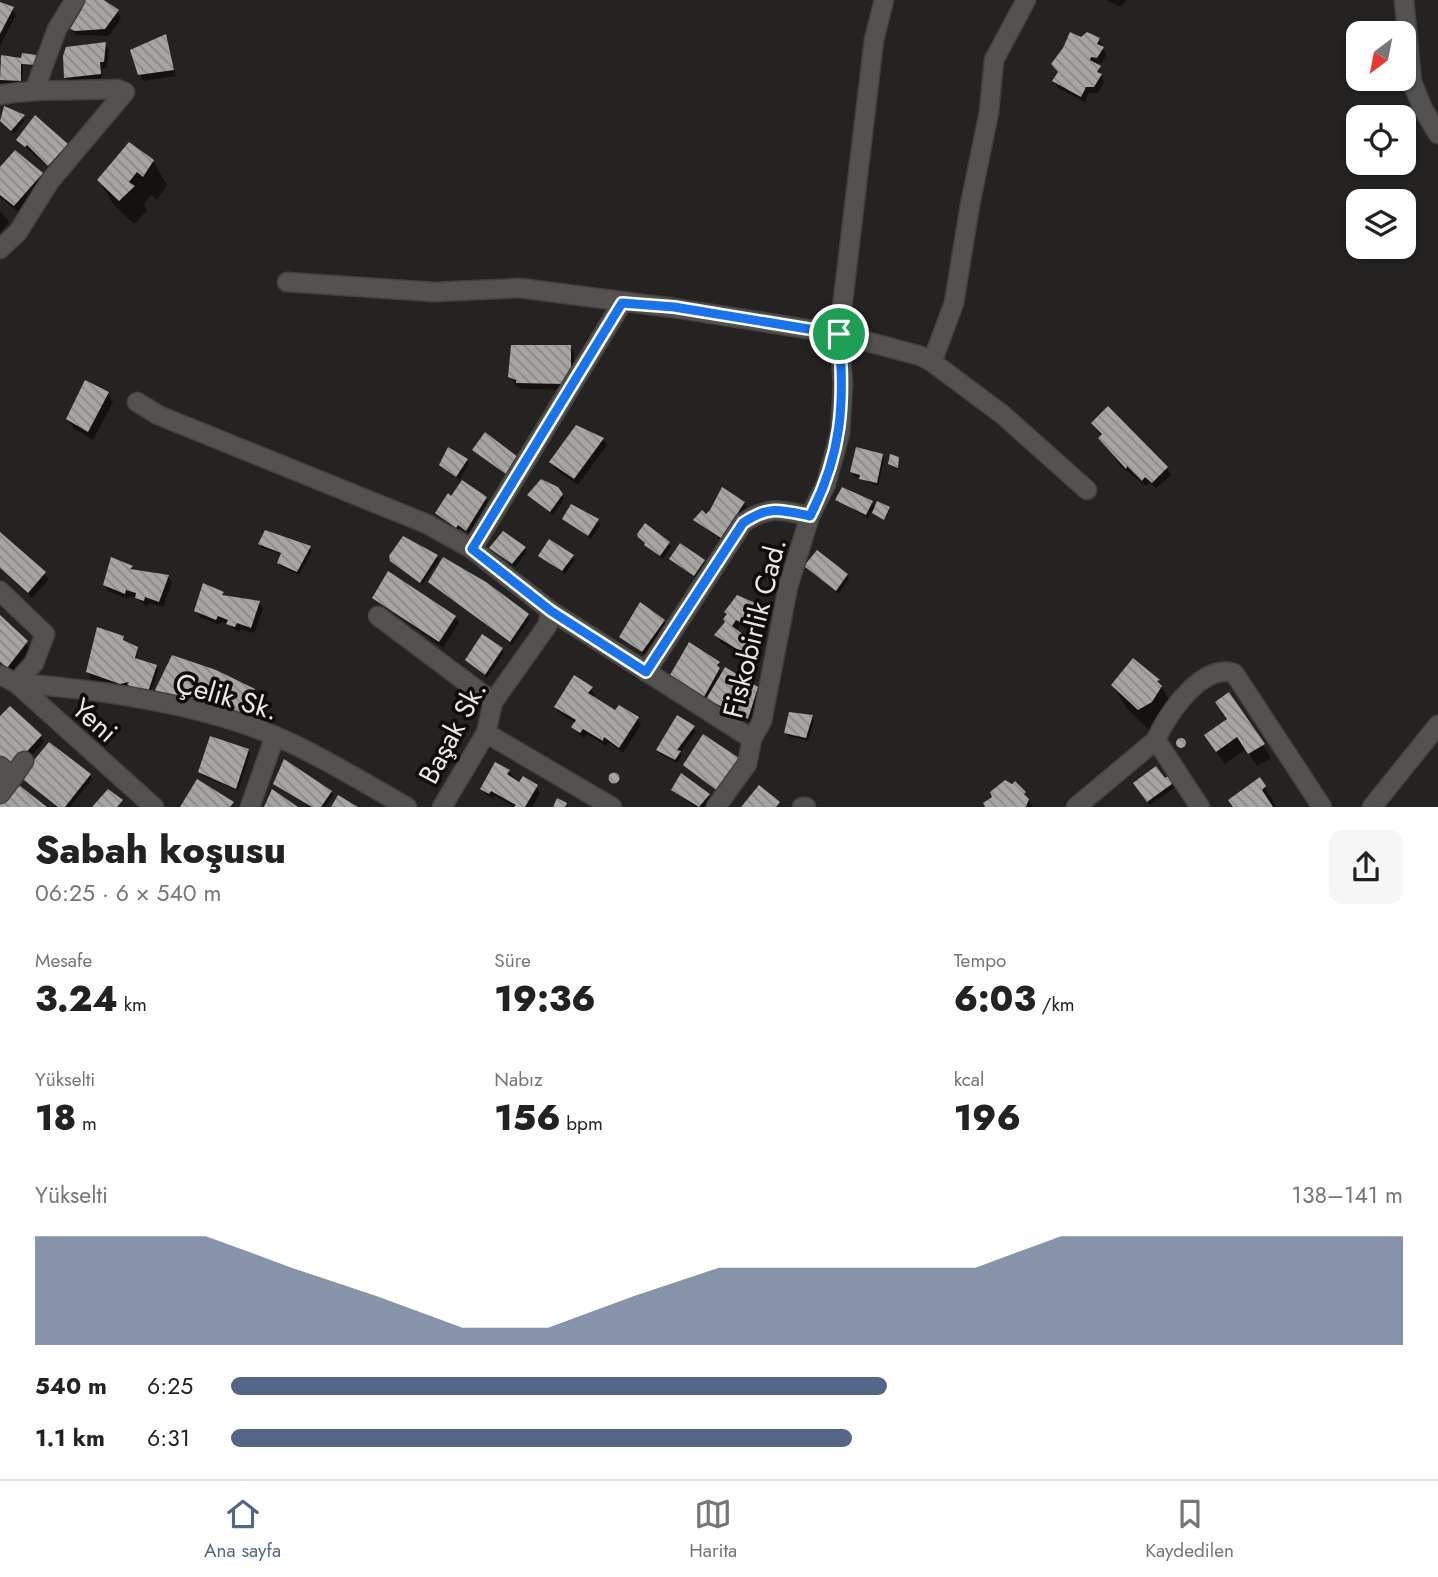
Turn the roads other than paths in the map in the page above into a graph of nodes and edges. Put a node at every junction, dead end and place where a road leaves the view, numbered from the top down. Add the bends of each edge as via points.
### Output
1 (75, 0) edge
2 (884, 0) edge
3 (1026, 0) edge
4 (1404, 0) edge
5 (34, 89) junction
6 (0, 95) edge
7 (1438, 134) edge
8 (0, 249) edge
9 (286, 282) dead end
10 (622, 303) junction
11 (839, 334) junction
12 (932, 362) junction
13 (137, 402) dead end
14 (1087, 490) dead end
15 (810, 516) junction
16 (472, 549) junction
17 (0, 591) edge
18 (551, 611) junction
19 (378, 616) dead end
20 (646, 672) junction
21 (6, 682) edge
22 (493, 702) junction
23 (1438, 725) edge
24 (486, 733) junction
25 (275, 736) junction
26 (752, 739) junction
27 (1156, 740) junction
28 (24, 761) dead end
29 (7, 771) edge
30 (0, 794) edge
31 (154, 807) edge
32 (250, 807) edge
33 (407, 807) edge
34 (442, 807) edge
35 (612, 807) edge
36 (716, 807) edge
37 (1076, 807) edge
38 (1200, 807) edge
39 (1322, 807) edge
40 (1372, 807) edge

1 - 5 street via 57,29
2 - 11 street, Fiskobirlik Cad. via 874,40
3 - 12 street via 994,60 989,112 954,303
4 - 7 street via 1412,82
5 - 6 street
5 - 8 street via 125,92
9 - 10 street via 434,292 520,288
10 - 11 street
10 - 16 street
11 - 12 street
11 - 15 street, Fiskobirlik Cad. via 840,433 827,484
12 - 14 street via 1003,415
13 - 16 street via 158,415 427,524
15 - 20 street via 762,510 743,523
15 - 26 street, Fiskobirlik Cad. via 788,587 762,721
16 - 18 street
17 - 21 street via 45,634 34,663
18 - 20 street
18 - 22 street, Başak Sk. via 547,626
19 - 22 street
20 - 26 street
21 - 25 street, Çelik Sk. via 97,690 242,723
21 - 31 street, Yeni
22 - 24 street, Başak Sk.
23 - 40 street
24 - 34 street, Başak Sk.
24 - 35 street
25 - 32 street
25 - 33 street, Çelik Sk.
26 - 36 street, Fiskobirlik Cad. via 747,764
27 - 37 street
27 - 38 street
27 - 39 street via 1171,710 1192,690 1211,674 1234,673
28 - 29 street
29 - 30 street

